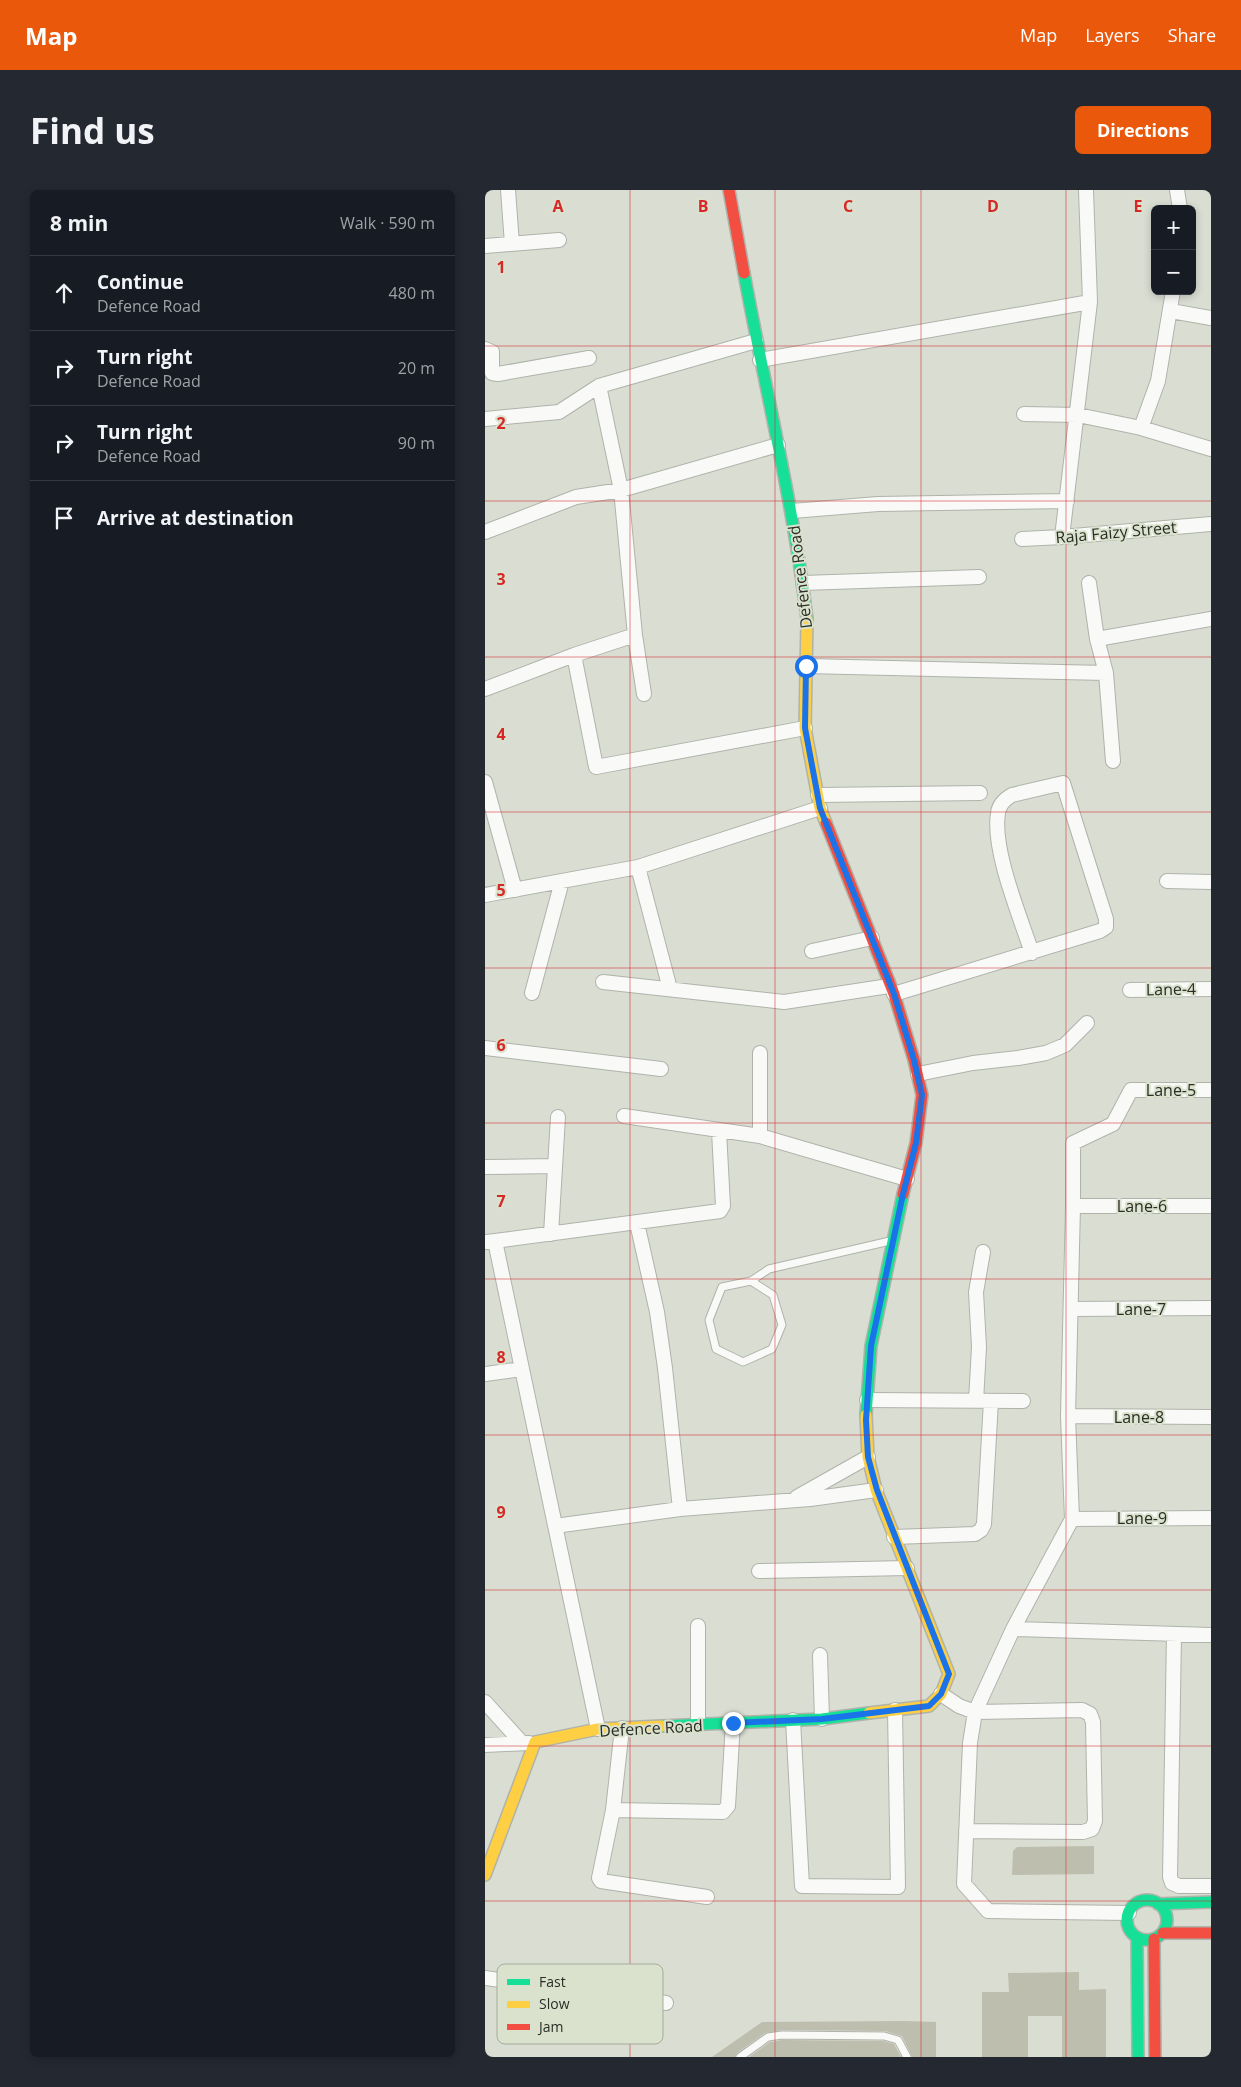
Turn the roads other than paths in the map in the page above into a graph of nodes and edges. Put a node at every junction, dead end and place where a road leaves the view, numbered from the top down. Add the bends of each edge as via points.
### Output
1 (508, 190) edge
2 (729, 190) edge
3 (1087, 190) edge
4 (1177, 190) edge
5 (1179, 205) edge
6 (559, 240) dead end
7 (512, 244) junction
8 (485, 246) edge
9 (1173, 295) edge
10 (1090, 302) junction
11 (1171, 311) junction
12 (1211, 318) edge
13 (756, 341) junction
14 (485, 349) edge
15 (589, 358) dead end
16 (760, 360) junction
17 (599, 386) junction
18 (1024, 414) dead end
19 (1077, 415) junction
20 (485, 419) edge
21 (1141, 428) junction
22 (778, 445) junction
23 (1211, 448) edge
24 (621, 490) junction
25 (1067, 501) junction
26 (792, 511) junction
27 (1211, 524) edge
28 (485, 532) edge
29 (1062, 538) junction
30 (1022, 539) dead end
31 (979, 576) dead end
32 (803, 583) junction
33 (1089, 583) dead end
34 (1211, 619) edge
35 (635, 635) junction
36 (1097, 639) junction
37 (574, 655) junction
38 (806, 666) junction
39 (1106, 672) junction
40 (485, 689) edge
41 (643, 694) dead end
42 (805, 728) junction
43 (1113, 760) dead end
44 (485, 782) edge
45 (980, 793) dead end
46 (819, 802) junction
47 (638, 867) junction
48 (562, 881) junction
49 (1167, 881) dead end
50 (1211, 882) edge
51 (515, 890) junction
52 (485, 895) edge
53 (872, 938) junction
54 (811, 950) dead end
55 (1032, 952) junction
56 (603, 982) dead end
57 (670, 989) junction
58 (1211, 989) edge
59 (891, 990) junction
60 (1131, 990) dead end
61 (532, 993) dead end
62 (1087, 1023) dead end
63 (485, 1048) edge
64 (761, 1053) dead end
65 (661, 1068) dead end
66 (918, 1074) junction
67 (1211, 1090) edge
68 (624, 1116) dead end
69 (559, 1118) dead end
70 (719, 1130) junction
71 (759, 1136) junction
72 (555, 1166) junction
73 (485, 1167) edge
74 (907, 1179) junction
75 (1073, 1206) junction
76 (1211, 1206) edge
77 (637, 1223) junction
78 (551, 1234) junction
79 (893, 1240) junction
80 (490, 1242) edge
81 (983, 1252) dead end
82 (751, 1281) junction
83 (1211, 1308) edge
84 (1071, 1309) junction
85 (522, 1369) junction
86 (485, 1374) edge
87 (867, 1400) junction
88 (976, 1401) junction
89 (991, 1401) junction
90 (1023, 1402) dead end
91 (1068, 1416) junction
92 (1211, 1417) edge
93 (868, 1457) junction
94 (877, 1490) junction
95 (792, 1500) junction
96 (680, 1509) junction
97 (1211, 1518) edge
98 (1072, 1519) junction
99 (555, 1526) junction
100 (894, 1537) junction
101 (907, 1568) junction
102 (759, 1571) dead end
103 (698, 1626) dead end
104 (1013, 1629) junction
105 (1174, 1635) junction
106 (1211, 1635) edge
107 (820, 1656) dead end
108 (941, 1694) junction
109 (485, 1702) edge
110 (895, 1710) junction
111 (975, 1712) junction
112 (822, 1719) junction
113 (793, 1720) junction
114 (733, 1723) junction
115 (698, 1725) junction
116 (622, 1728) junction
117 (598, 1729) junction
118 (529, 1743) junction
119 (485, 1745) edge
120 (613, 1810) junction
121 (966, 1830) junction
122 (485, 1875) edge
123 (1211, 1886) edge
124 (707, 1897) dead end
125 (1211, 1902) edge
126 (1158, 1904) junction
127 (1129, 1913) junction
128 (1211, 1932) edge
129 (1158, 1936) junction
130 (1137, 1937) junction
131 (663, 2002) edge
132 (666, 2002) dead end
133 (740, 2057) edge
134 (907, 2057) edge
135 (1138, 2057) edge
136 (1155, 2057) edge

1 - 7 street
2 - 13 street, Defence Road
3 - 10 street
4 - 5 street
6 - 7 street
7 - 8 street
9 - 11 street
10 - 16 street
10 - 19 street
11 - 12 street
11 - 21 street via 1158,381
13 - 16 street, Defence Road
13 - 17 street
14 - 15 street via 492,352 492,373 498,374
16 - 22 street, Defence Road
17 - 20 street via 559,412
17 - 24 street
18 - 19 street
19 - 21 street
19 - 25 street
21 - 23 street
22 - 24 street
22 - 26 street, Defence Road
24 - 28 street via 576,498
24 - 35 street
25 - 26 street via 878,504
25 - 29 street
26 - 32 street, Defence Road
27 - 29 street, Raja Faizy Street
29 - 30 street, Raja Faizy Street
31 - 32 street
32 - 38 street, Defence Road via 808,623
33 - 36 street
34 - 36 street
35 - 37 street
35 - 41 street
36 - 39 street
37 - 40 street
37 - 42 street via 595,767
38 - 39 street
38 - 42 street, Defence Road
39 - 43 street
42 - 46 street, Defence Road
44 - 51 street
45 - 46 street
46 - 47 street
46 - 53 street, Defence Road
47 - 48 street
47 - 57 street
48 - 51 street
48 - 61 street
49 - 50 street
51 - 52 street
53 - 54 street
53 - 59 street, Defence Road
55 - 55 street via 1106,927 1063,783 1012,795 1005,799 998,812 999,851
55 - 59 street
56 - 57 street
57 - 59 street via 784,1002
58 - 60 street, Lane-4
59 - 66 street, Defence Road
62 - 66 street via 1065,1045 1046,1053
63 - 65 street
64 - 71 street
66 - 74 street, Defence Road via 922,1095 916,1143
67 - 75 street, Lane-5 via 1131,1090 1113,1124 1073,1143
68 - 70 street
69 - 72 street
70 - 71 street
70 - 77 street via 723,1206 720,1212
71 - 74 street
72 - 73 street
72 - 78 street
74 - 79 street, Defence Road
75 - 76 street, Lane-6
75 - 84 street
77 - 78 street
77 - 96 street via 657,1312
78 - 80 street
79 - 82 lane via 769,1269
79 - 87 street, Defence Road via 871,1346
80 - 85 street
81 - 88 street via 976,1292 979,1347
82 - 82 lane via 773,1295 781,1325 772,1349 743,1362 716,1349 709,1320 722,1287
83 - 84 street, Lane-7
84 - 91 street
85 - 86 street
85 - 99 street
87 - 88 street
87 - 93 street, Defence Road
88 - 89 street
89 - 90 street
89 - 100 street via 984,1524 981,1530 975,1534
91 - 92 street, Lane-8
91 - 98 street
93 - 94 street, Defence Road
93 - 95 street
94 - 95 street
94 - 100 street, Defence Road
95 - 96 street
96 - 99 street
97 - 98 street, Lane-9
98 - 104 street
99 - 117 street
100 - 101 street, Defence Road
101 - 102 street
101 - 108 street, Defence Road via 949,1674
103 - 115 street
104 - 105 street
104 - 111 street
105 - 106 street
105 - 123 street via 1170,1878 1179,1886
107 - 112 street
108 - 110 street, Defence Road via 929,1706
108 - 111 street
109 - 118 street
110 - 112 street, Defence Road
110 - 113 street via 898,1887 802,1886
111 - 121 street via 970,1743
111 - 121 street via 1082,1710 1090,1714 1093,1722 1095,1821 1092,1829 1083,1832
112 - 113 street, Defence Road
113 - 114 street, Defence Road
114 - 115 street, Defence Road
114 - 120 street via 728,1806 723,1812
115 - 116 street, Defence Road
116 - 117 street, Defence Road
116 - 120 street
117 - 118 street, Defence Road
118 - 119 street
118 - 122 street
120 - 124 street via 601,1881
121 - 127 street via 964,1884 988,1911
125 - 126 street
126 - 127 street via 1141,1902
126 - 129 street via 1167,1917
127 - 130 street via 1128,1924
128 - 129 street
129 - 130 street via 1143,1940
129 - 136 street
130 - 135 street
131 - 132 street
133 - 134 lane via 768,2036 782,2035 883,2036 898,2040

